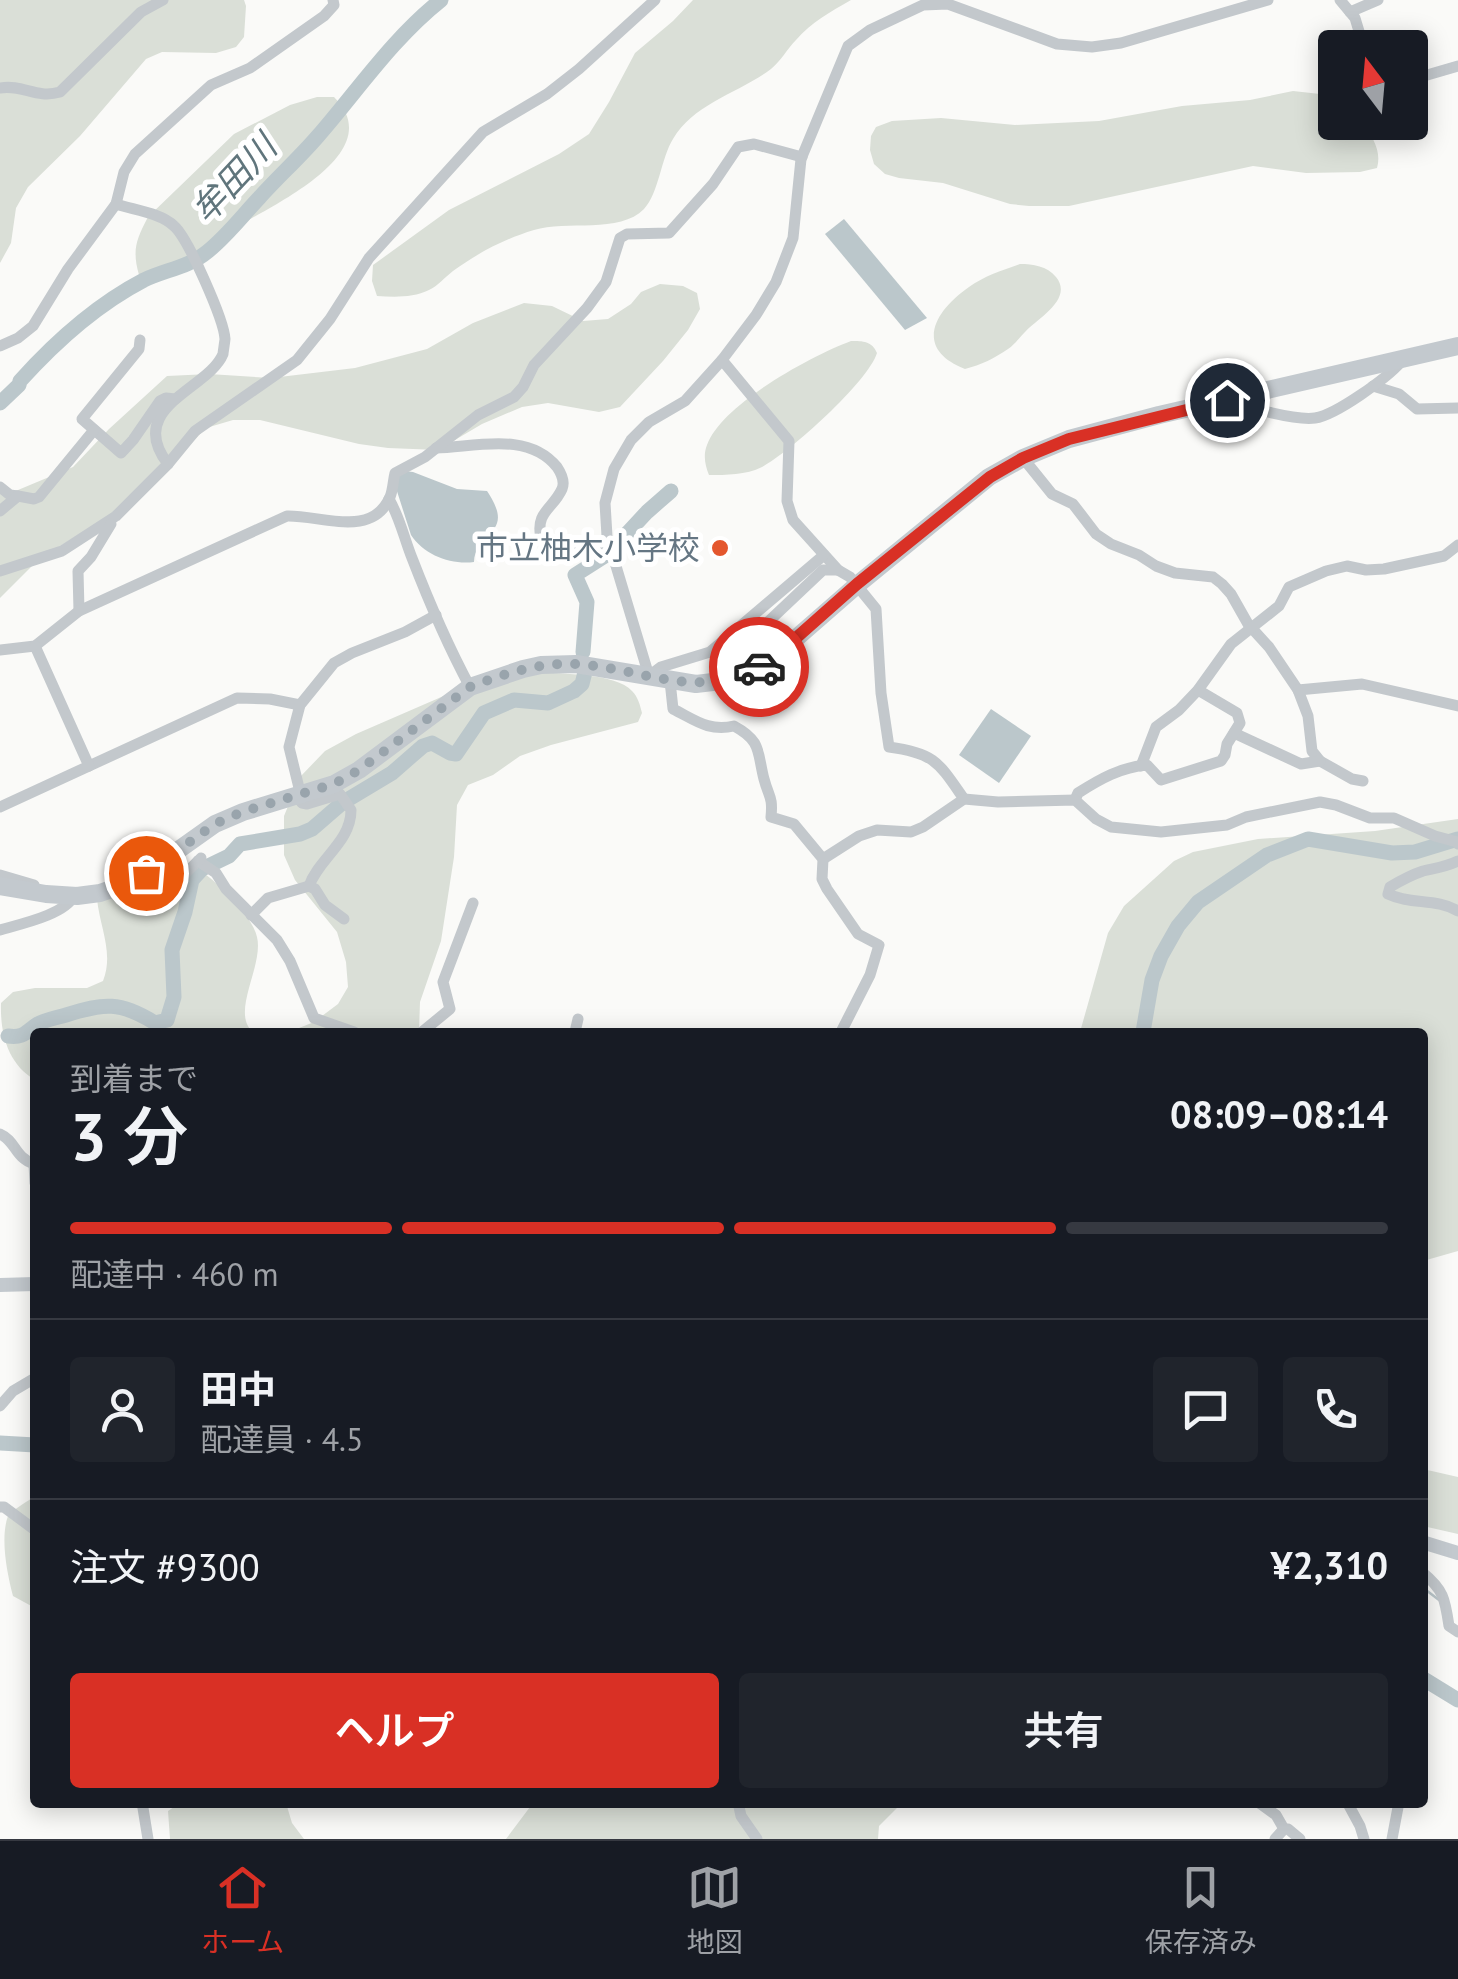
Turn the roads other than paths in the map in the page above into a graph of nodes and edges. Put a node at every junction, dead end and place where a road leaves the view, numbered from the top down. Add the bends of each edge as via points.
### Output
1 (164, 0) edge
2 (333, 0) edge
3 (656, 0) edge
4 (1268, 0) edge
5 (1340, 0) edge
6 (1378, 0) edge
7 (1350, 12) junction
8 (1359, 30) edge
9 (1458, 66) edge
10 (1428, 75) edge
11 (0, 88) edge
12 (802, 157) junction
13 (116, 204) junction
14 (140, 340) dead end
15 (0, 346) edge
16 (1458, 346) edge
17 (1403, 358) junction
18 (722, 360) junction
19 (1373, 386) junction
20 (175, 398) junction
21 (1227, 400) junction
22 (1458, 408) edge
23 (94, 430) junction
24 (436, 448) junction
25 (1023, 458) junction
26 (168, 464) junction
27 (0, 487) edge
28 (18, 496) junction
29 (389, 500) junction
30 (0, 511) edge
31 (116, 516) junction
32 (610, 544) junction
33 (1458, 546) edge
34 (824, 555) junction
35 (838, 570) junction
36 (0, 571) edge
37 (857, 584) junction
38 (78, 611) junction
39 (436, 614) junction
40 (1254, 628) junction
41 (35, 646) junction
42 (0, 650) edge
43 (710, 652) junction
44 (649, 676) junction
45 (670, 681) junction
46 (470, 687) junction
47 (1198, 690) junction
48 (1298, 690) junction
49 (300, 704) junction
50 (1458, 706) edge
51 (1234, 733) junction
52 (1320, 761) junction
53 (89, 766) junction
54 (1140, 766) junction
55 (1363, 782) dead end
56 (299, 796) junction
57 (964, 798) junction
58 (1076, 800) junction
59 (0, 807) edge
60 (1458, 844) edge
61 (823, 859) junction
62 (1458, 861) edge
63 (0, 875) edge
64 (137, 878) junction
65 (0, 886) edge
66 (308, 886) junction
67 (46, 894) junction
68 (74, 896) junction
69 (474, 903) dead end
70 (1458, 911) edge
71 (251, 915) junction
72 (344, 919) dead end
73 (0, 930) edge
74 (578, 1019) dead end
75 (343, 1028) edge
76 (427, 1028) edge
77 (576, 1028) edge
78 (844, 1028) edge
79 (0, 1134) edge
80 (30, 1162) edge
81 (30, 1284) edge
82 (0, 1285) edge
83 (30, 1381) edge
84 (0, 1406) edge
85 (0, 1507) edge
86 (30, 1526) edge
87 (1428, 1544) edge
88 (1458, 1554) edge
89 (1428, 1577) edge
90 (1458, 1632) edge
91 (143, 1808) edge
92 (739, 1808) edge
93 (1268, 1808) edge
94 (1351, 1808) edge
95 (1398, 1808) edge
96 (1280, 1834) edge
97 (148, 1839) edge
98 (757, 1839) edge
99 (1300, 1839) edge
100 (1364, 1839) edge
101 (1392, 1839) edge

1 - 11 street via 141,12 60,92
2 - 13 street via 324,16 250,68 211,85 135,154
3 - 26 street via 579,70 483,132 369,258 298,360 194,431
4 - 12 street via 1092,48 1058,44 948,4 922,5 848,46
5 - 7 street
6 - 7 street
7 - 8 street
9 - 10 street
12 - 18 street via 793,238 776,282
12 - 24 street via 754,144 738,147 669,233 620,238 606,282 534,365 523,387
13 - 15 street via 32,326
13 - 20 street via 178,228 221,322 223,354
14 - 23 street via 82,419
16 - 17 highway
17 - 19 street
17 - 21 highway
18 - 32 street via 685,402 631,440 605,504
18 - 34 street via 789,442 793,520
19 - 21 street via 1314,418
19 - 22 street via 1399,394 1417,410
20 - 23 street via 160,401 121,453
20 - 26 street via 158,424
21 - 25 highway via 1069,439
23 - 28 street via 38,497
24 - 29 street via 395,473
24 - 32 street via 500,442 531,450 558,469 563,481 540,519 541,538 573,552
25 - 37 highway
25 - 40 street via 1096,534 1175,573 1213,577
26 - 31 street
27 - 28 street
28 - 30 street
29 - 38 street via 370,520 351,523 286,516
29 - 39 street
31 - 36 street via 62,551
31 - 38 street via 78,571
32 - 44 street
33 - 40 street via 1444,556 1384,569 1326,572 1289,588 1280,606
34 - 35 street
34 - 43 street
35 - 37 street
35 - 43 street via 822,570 734,648
37 - 45 highway via 770,661 745,674 696,684
37 - 57 street via 876,609 889,746 940,764
38 - 41 street
39 - 46 street
39 - 49 street via 334,663
40 - 47 street via 1231,644
40 - 48 street
41 - 42 street
41 - 53 street
43 - 44 street
44 - 45 highway
44 - 46 highway via 541,665
45 - 61 street via 673,709 710,728 746,732 758,746 773,797 771,818 794,824
46 - 56 highway via 359,770
47 - 51 street via 1236,713
47 - 54 street via 1156,727
48 - 50 street via 1362,684
48 - 52 street
49 - 53 street via 237,698
49 - 56 street via 289,747
51 - 52 street via 1302,764
51 - 54 street via 1226,755 1208,767 1162,780 1148,765
52 - 55 street
53 - 59 street
54 - 58 street via 1101,778
56 - 64 highway via 215,824
56 - 66 street via 307,804 340,794 352,810 348,832
57 - 58 street
57 - 61 street via 923,828 877,830
58 - 60 street via 1110,827 1162,832 1226,825 1320,802 1370,818 1394,818
61 - 78 street via 827,889 858,934 879,945
62 - 70 street via 1402,880 1388,894
63 - 67 street
64 - 68 highway
64 - 71 street via 146,890 164,892 199,860
65 - 67 highway
66 - 71 street via 268,898
66 - 72 street
67 - 68 highway
68 - 73 street via 70,904
69 - 76 street via 443,982 450,1009
71 - 75 street via 290,961 314,1018
74 - 77 street
79 - 80 street
81 - 82 main road
83 - 84 street
85 - 86 street
87 - 88 main road
89 - 90 street via 1440,1586 1449,1626
91 - 97 street
92 - 98 street
93 - 96 street
94 - 100 street
95 - 101 street
96 - 99 street

